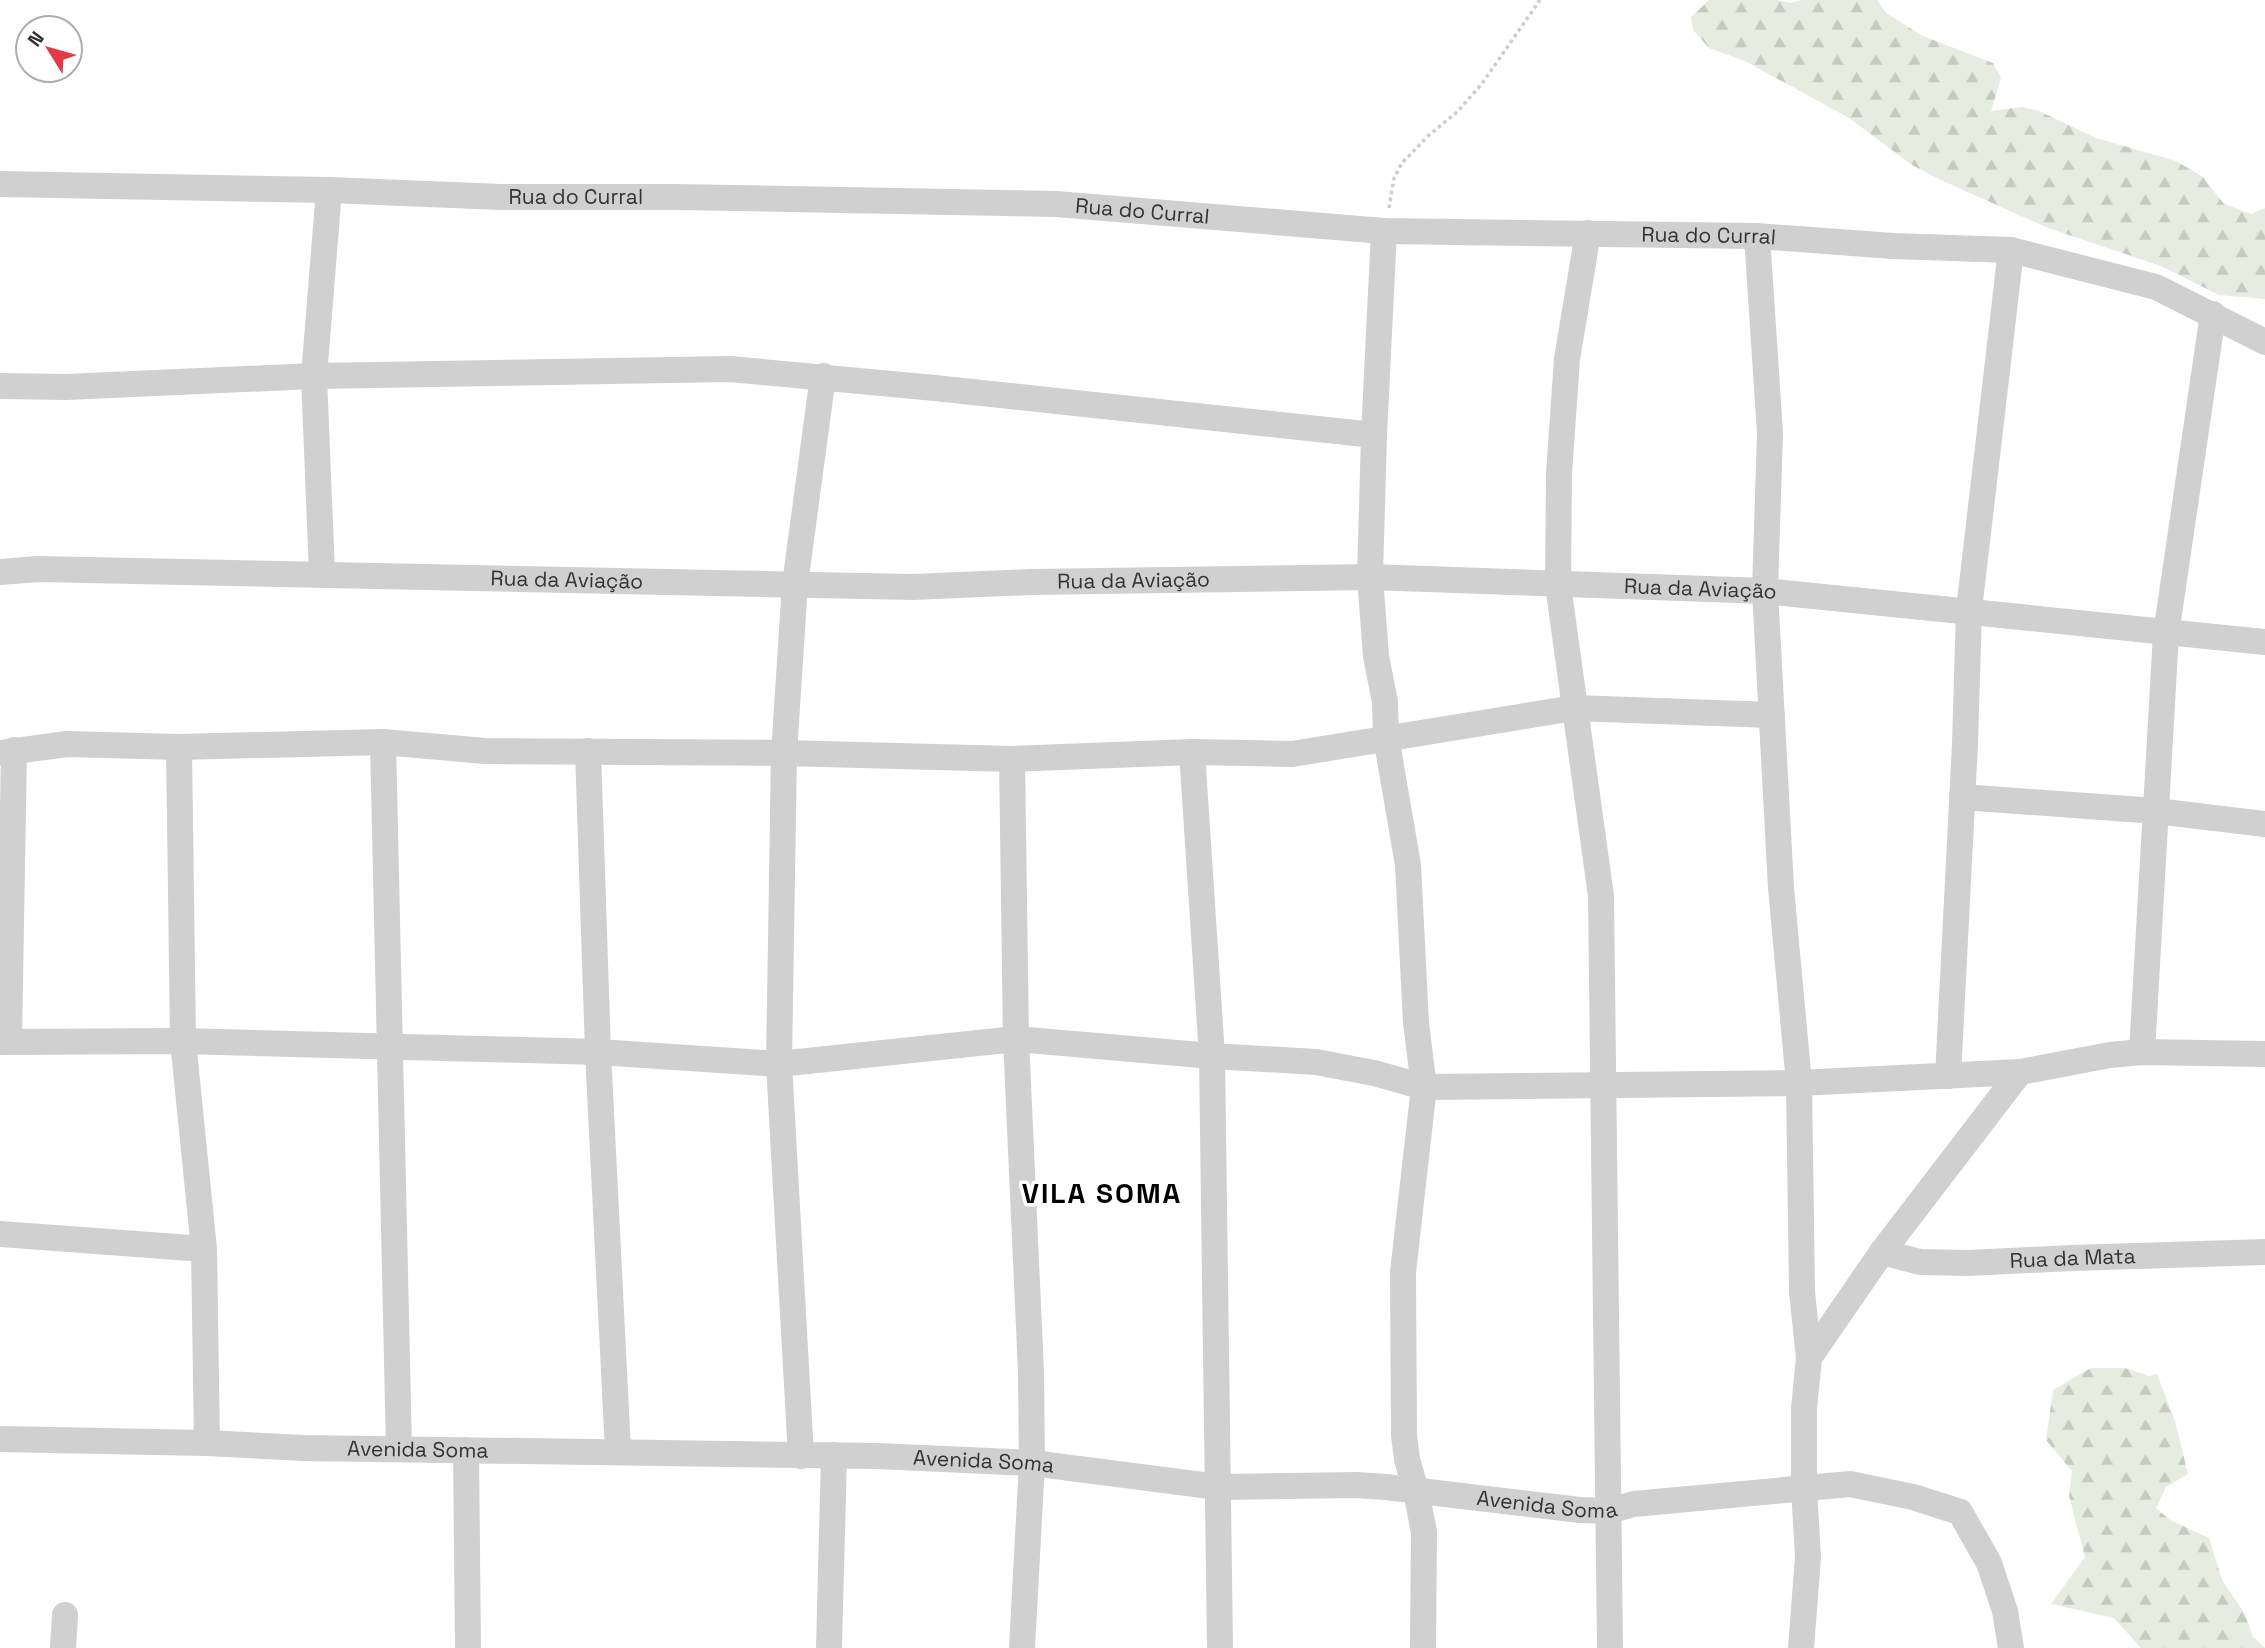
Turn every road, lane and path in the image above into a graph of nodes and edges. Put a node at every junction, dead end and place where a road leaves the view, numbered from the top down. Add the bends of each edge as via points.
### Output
1 (1540, 0) edge
2 (0, 184) edge
3 (330, 190) junction
4 (1384, 231) junction
5 (1588, 233) junction
6 (1757, 236) junction
7 (2011, 250) junction
8 (2213, 314) junction
9 (2265, 342) edge
10 (314, 376) junction
11 (823, 376) junction
12 (0, 386) edge
13 (1374, 435) junction
14 (0, 572) edge
15 (321, 574) junction
16 (1370, 577) junction
17 (795, 584) junction
18 (1558, 585) junction
19 (1765, 591) junction
20 (1969, 610) junction
21 (2166, 634) junction
22 (2265, 642) edge
23 (1574, 708) junction
24 (1772, 715) junction
25 (1386, 737) junction
26 (383, 742) junction
27 (179, 747) junction
28 (7, 751) edge
29 (588, 751) junction
30 (1192, 752) junction
31 (784, 753) junction
32 (1012, 758) junction
33 (1962, 797) junction
34 (2156, 811) junction
35 (2265, 824) edge
36 (1016, 1038) junction
37 (183, 1041) junction
38 (5, 1042) edge
39 (390, 1046) junction
40 (598, 1052) junction
41 (2142, 1052) junction
42 (2265, 1054) edge
43 (1212, 1056) junction
44 (779, 1065) junction
45 (2020, 1072) junction
46 (1948, 1076) junction
47 (1799, 1083) junction
48 (1604, 1084) junction
49 (1424, 1087) junction
50 (0, 1234) edge
51 (204, 1249) junction
52 (1882, 1252) junction
53 (2265, 1252) edge
54 (1809, 1358) junction
55 (0, 1439) edge
56 (207, 1443) junction
57 (399, 1449) junction
58 (466, 1450) junction
59 (618, 1451) junction
60 (834, 1455) junction
61 (801, 1456) junction
62 (1032, 1463) junction
63 (1218, 1487) junction
64 (1804, 1489) junction
65 (1416, 1491) junction
66 (1608, 1511) junction
67 (65, 1615) dead end
68 (64, 1648) edge
69 (468, 1648) edge
70 (829, 1648) edge
71 (1022, 1648) edge
72 (1220, 1648) edge
73 (1423, 1648) edge
74 (1610, 1648) edge
75 (1801, 1648) edge
76 (2011, 1648) edge

1 - 4 path via 1481,85 1402,163 1394,178
2 - 3 street, Rua do Curral
3 - 4 street, Rua do Curral via 501,197 1056,204
3 - 10 street
4 - 5 street, Rua do Curral
4 - 13 street
5 - 6 street, Rua do Curral
5 - 18 street via 1567,359
6 - 7 street, Rua do Curral
6 - 19 street via 1770,433
7 - 8 street, Rua do Curral via 2156,287
7 - 20 street
8 - 9 street, Rua do Curral
8 - 21 street
10 - 11 street via 730,369
10 - 12 street
10 - 15 street
11 - 13 street
11 - 17 street
13 - 16 street
14 - 15 street, Rua da Aviação
15 - 17 street, Rua da Aviação
16 - 17 street, Rua da Aviação via 913,587
16 - 18 street, Rua da Aviação
16 - 25 street
17 - 31 street
18 - 19 street, Rua da Aviação
18 - 23 street
19 - 20 street, Rua da Aviação
19 - 24 street
20 - 21 street, Rua da Aviação
20 - 33 street
21 - 22 street, Rua da Aviação
21 - 34 street
23 - 24 street
23 - 25 street
23 - 48 street via 1601,897
24 - 47 street via 1781,888
25 - 30 street via 1292,754
25 - 49 street via 1408,865
26 - 27 street
26 - 29 street via 485,751
26 - 39 street
27 - 28 street via 67,744
27 - 37 street
28 - 38 street
29 - 31 street
29 - 40 street
30 - 32 street
30 - 43 street
31 - 32 street
31 - 44 street
32 - 36 street
33 - 34 street
33 - 46 street
34 - 35 street
34 - 41 street
36 - 43 street
36 - 44 street
36 - 62 street
37 - 38 street
37 - 39 street
37 - 51 street
39 - 40 street
39 - 57 street
40 - 44 street
40 - 59 street
41 - 42 street
41 - 45 street
43 - 49 street via 1316,1062
43 - 63 street
44 - 61 street
45 - 46 street
45 - 52 street
46 - 47 street
47 - 48 street
47 - 54 street via 1802,1292
48 - 49 street
48 - 66 street
49 - 65 street via 1403,1272 1404,1435
50 - 51 street
51 - 56 street
52 - 53 street, Rua da Mata via 1920,1262 1968,1263
52 - 54 street
54 - 64 street
55 - 56 street, Avenida Soma
56 - 57 street, Avenida Soma
57 - 58 street, Avenida Soma
58 - 59 street, Avenida Soma
58 - 69 street
59 - 61 street, Avenida Soma
60 - 61 street, Avenida Soma
60 - 62 street, Avenida Soma
60 - 70 street
62 - 63 street, Avenida Soma
62 - 71 street
63 - 65 street, Avenida Soma via 1356,1485
63 - 72 street
64 - 66 street, Avenida Soma via 1634,1504
64 - 75 street via 1808,1557
64 - 76 street, Avenida Soma via 1850,1484 1960,1512 1989,1563
65 - 66 street, Avenida Soma
65 - 73 street via 1424,1532
66 - 74 street
67 - 68 street

